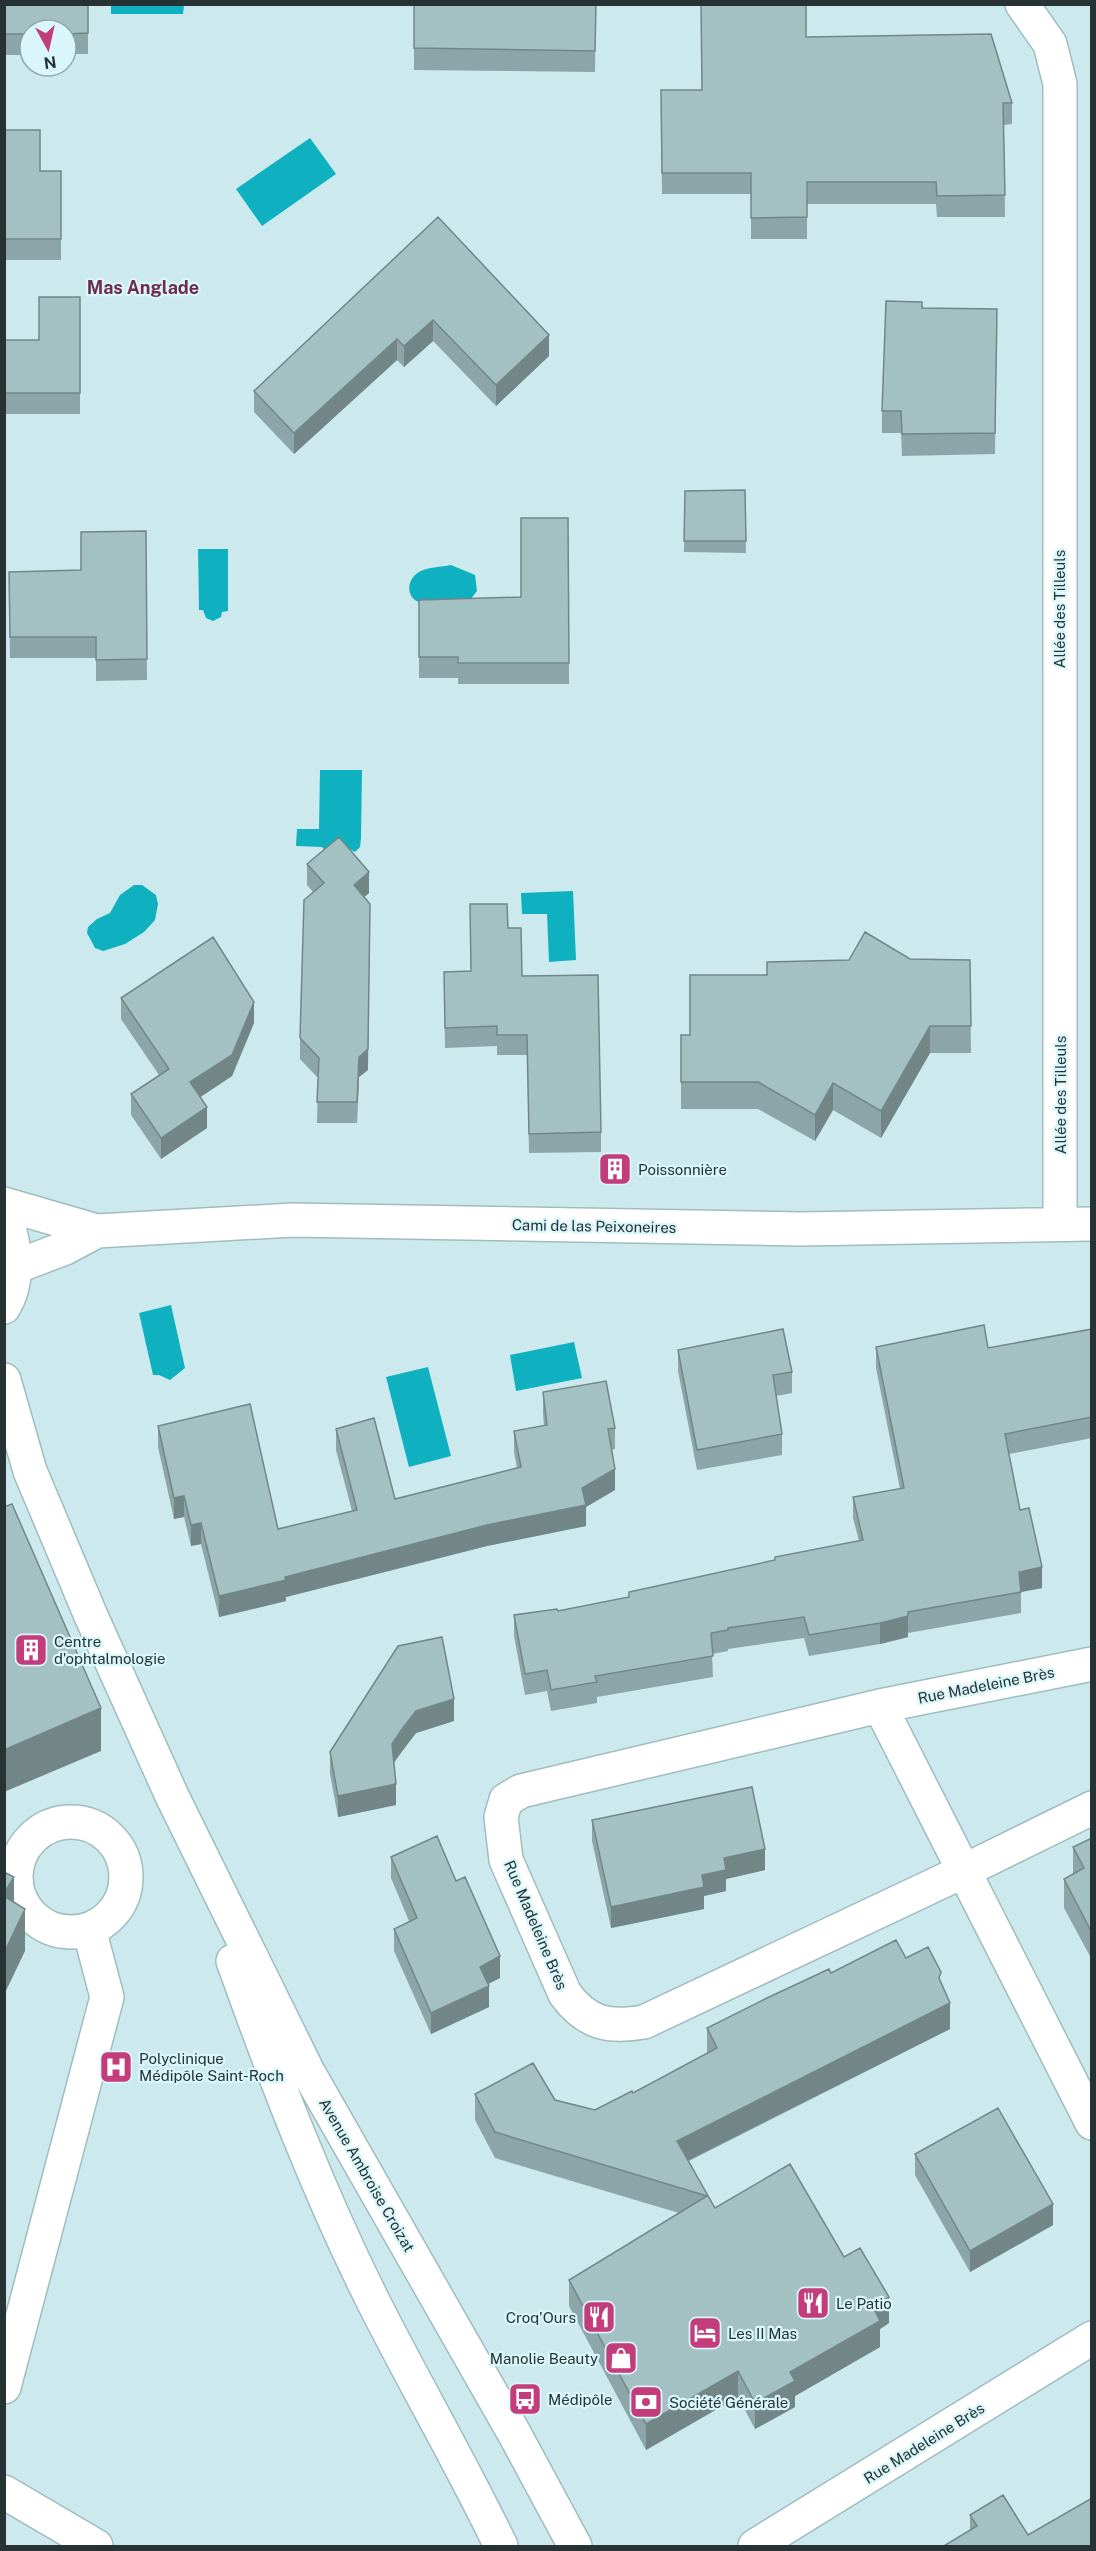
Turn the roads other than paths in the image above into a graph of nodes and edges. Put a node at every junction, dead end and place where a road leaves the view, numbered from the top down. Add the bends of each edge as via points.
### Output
1 (1022, 4) edge
2 (4, 1204) edge
3 (4, 1212) edge
4 (1076, 1224) edge
5 (96, 1232) junction
6 (15, 1267) junction
7 (4, 1306) edge
8 (4, 1380) edge
9 (4, 1437) edge
10 (30, 1471) junction
11 (1092, 1664) edge
12 (880, 1706) junction
13 (172, 1796) junction
14 (1092, 1808) edge
15 (964, 1871) junction
16 (89, 1929) dead end
17 (1092, 2123) edge
18 (1092, 2338) edge
19 (4, 2386) edge
20 (4, 2492) edge
21 (96, 2547) edge
22 (501, 2547) edge
23 (575, 2547) edge
24 (755, 2547) edge

1 - 4 street, Allée des Tilleuls via 1050,44 1060,84
2 - 5 street, Cami de las Peixoneires
3 - 6 street via 12,1234
4 - 5 street, Cami de las Peixoneires via 801,1229 293,1220
5 - 6 street, Cami de las Peixoneires
6 - 7 street
8 - 10 street, Avenue Ambroise Croizat
9 - 10 street, Avenue Ambroise Croizat
10 - 13 street, Avenue Ambroise Croizat
11 - 12 street, Rue Madeleine Brès
12 - 15 street
12 - 15 street, Rue Madeleine Brès via 522,1791 506,1800 501,1818 506,1860 565,1994 577,2010 599,2022 623,2026 644,2022
13 - 22 street, Avenue Ambroise Croizat via 281,2093 321,2189 374,2304
13 - 23 street, Avenue Ambroise Croizat via 308,2072
14 - 15 street, Rue Madeleine Brès
15 - 17 street
16 - 19 street via 107,1997
18 - 24 street, Rue Madeleine Brès
20 - 21 street

